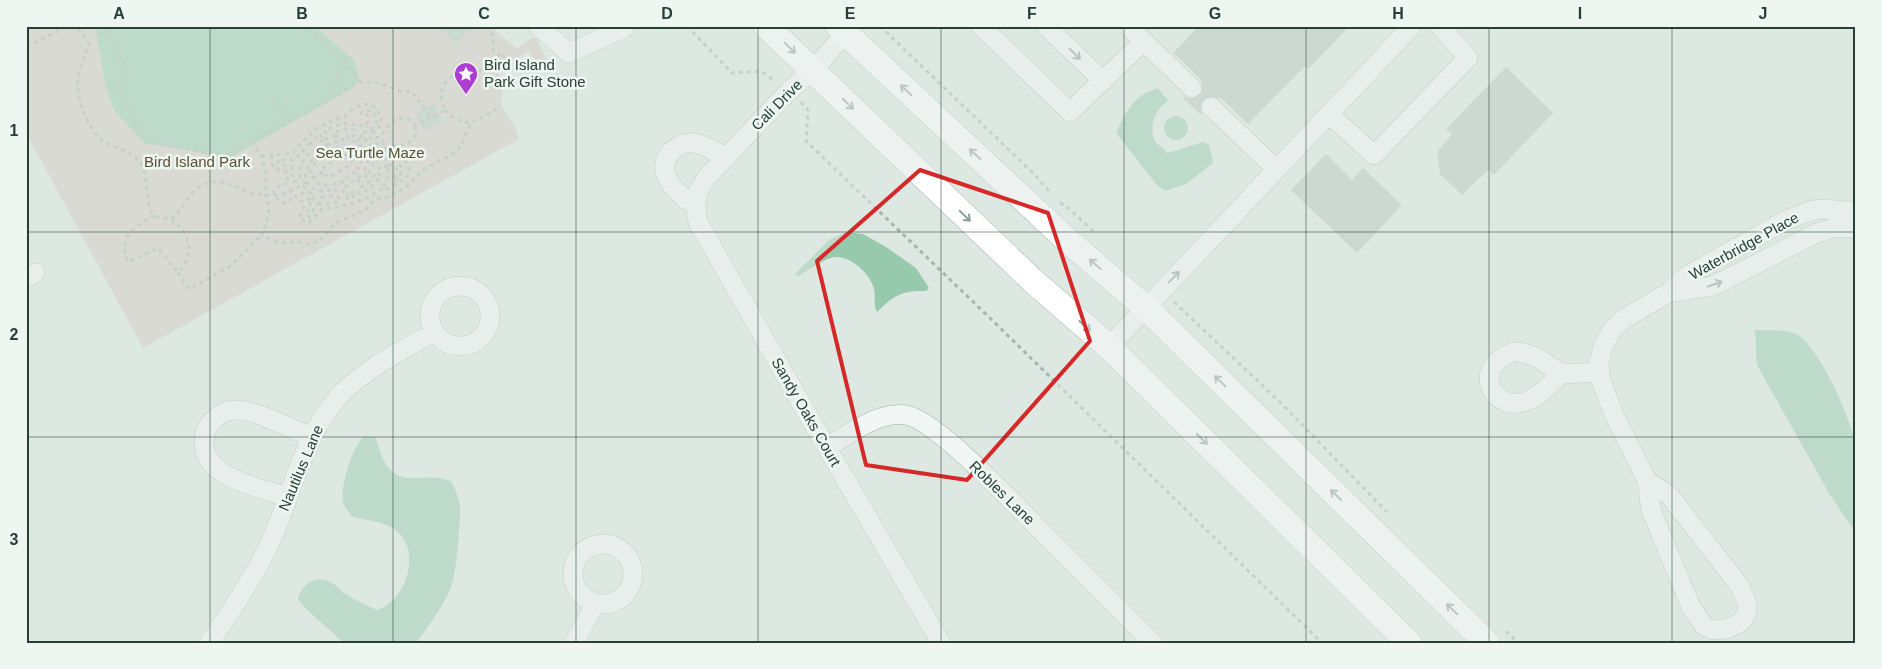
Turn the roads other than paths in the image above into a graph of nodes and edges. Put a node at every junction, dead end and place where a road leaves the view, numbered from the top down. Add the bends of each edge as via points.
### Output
1 (538, 26) edge
2 (622, 26) edge
3 (766, 26) edge
4 (981, 26) edge
5 (1046, 26) edge
6 (1412, 26) edge
7 (1440, 26) edge
8 (845, 29) edge
9 (1134, 31) edge
10 (813, 70) junction
11 (1103, 81) junction
12 (1192, 88) tunnel mouth
13 (1211, 106) tunnel mouth
14 (1329, 114) junction
15 (725, 158) junction
16 (1276, 169) junction
17 (696, 206) junction
18 (1856, 212) edge
19 (1779, 224) junction
20 (1856, 228) edge
21 (1792, 246) junction
22 (1668, 293) junction
23 (1145, 307) junction
24 (435, 332) dead end
25 (1109, 347) junction
26 (1599, 372) junction
27 (1562, 374) dead end
28 (312, 437) junction
29 (827, 447) junction
30 (1647, 481) junction
31 (288, 497) junction
32 (595, 604) dead end
33 (209, 643) edge
34 (574, 643) edge
35 (941, 643) edge
36 (1154, 643) edge
37 (1409, 643) edge
38 (1487, 643) edge

1 - 2 street via 569,53 624,28
3 -> 10 main road
4 - 11 street via 1070,112
5 -> 11 street
6 - 14 street
7 - 14 street via 1468,58 1374,155
8 - 10 street, Cali Drive
23 -> 8 main road via 1068,242
9 - 11 street
9 - 12 street
10 - 15 street, Cali Drive
10 -> 25 main road via 1032,280
13 - 16 street
14 - 16 street
15 - 17 street, Cali Drive via 700,186
15 - 17 street via 693,142 684,143 669,154 665,170 667,178 682,198
23 -> 16 street
17 - 29 street, Sandy Oaks Court via 698,222
18 - 19 street, Waterbridge Place via 1813,210
19 - 21 street
19 - 22 street, Waterbridge Place via 1686,276
20 - 21 street, Waterbridge Place via 1833,228
22 -> 21 street, Waterbridge Place via 1713,286
22 - 26 street, Waterbridge Place via 1625,318 1612,330 1603,346
23 - 25 street
38 -> 23 main road
24 - 28 street, Nautilus Lane via 395,354 341,394
25 -> 37 main road
26 - 27 street
26 - 30 street, Waterbridge Place via 1614,415
28 - 31 street, Nautilus Lane
28 - 31 street via 236,410 218,416 206,430 204,449 214,467 240,481
29 - 35 street, Sandy Oaks Court
29 - 36 street, Robles Lane via 879,418 893,414 922,420 985,475
30 - 30 street, Waterbridge Place via 1651,510 1698,619 1714,630 1726,629 1744,620 1747,603 1739,585 1669,495
31 - 33 street, Nautilus Lane via 268,549
32 - 34 street

